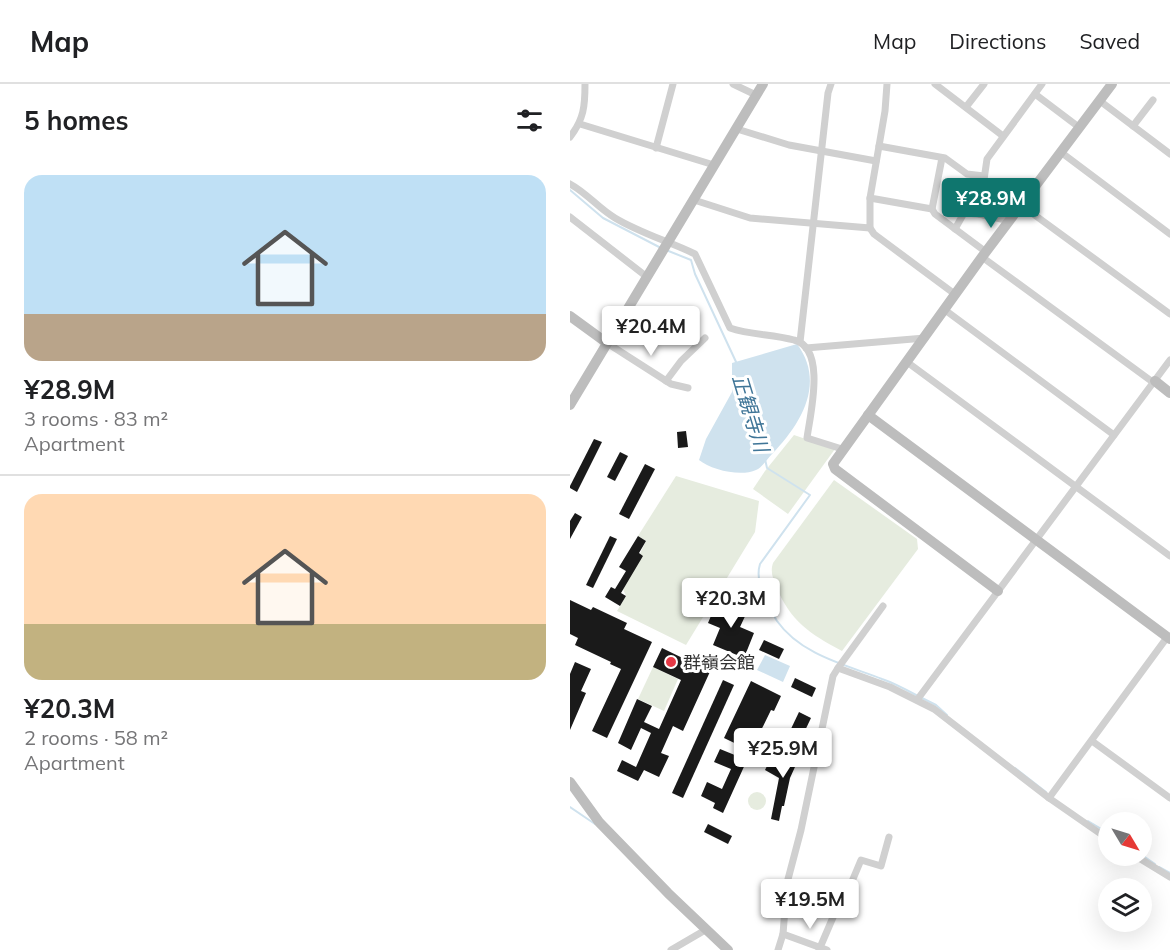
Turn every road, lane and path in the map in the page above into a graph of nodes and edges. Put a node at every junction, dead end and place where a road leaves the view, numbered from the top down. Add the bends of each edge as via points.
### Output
1 (585, 84) edge
2 (673, 84) edge
3 (733, 84) edge
4 (764, 84) edge
5 (831, 84) edge
6 (887, 84) edge
7 (935, 84) edge
8 (984, 84) edge
9 (1042, 84) edge
10 (1112, 84) edge
11 (1035, 94) junction
12 (756, 95) junction
13 (1153, 100) dead end
14 (1100, 101) junction
15 (966, 107) junction
16 (580, 124) junction
17 (1133, 126) junction
18 (1080, 128) junction
19 (737, 129) junction
20 (1003, 136) junction
21 (570, 137) edge
22 (879, 146) junction
23 (656, 148) junction
24 (821, 150) junction
25 (1062, 153) junction
26 (1170, 154) edge
27 (942, 158) junction
28 (876, 160) junction
29 (714, 165) junction
30 (984, 176) junction
31 (570, 184) edge
32 (870, 198) junction
33 (694, 200) junction
34 (1021, 205) junction
35 (933, 209) junction
36 (979, 214) junction
37 (570, 217) edge
38 (1010, 221) junction
39 (813, 225) junction
40 (870, 228) junction
41 (955, 229) junction
42 (1170, 234) edge
43 (669, 242) junction
44 (984, 254) junction
45 (647, 277) junction
46 (956, 295) junction
47 (945, 310) junction
48 (1170, 314) edge
49 (570, 316) edge
50 (705, 338) dead end
51 (926, 338) junction
52 (800, 342) junction
53 (607, 343) junction
54 (806, 348) junction
55 (1170, 360) edge
56 (907, 362) junction
57 (666, 381) junction
58 (1154, 382) junction
59 (688, 388) dead end
60 (1170, 393) edge
61 (570, 405) edge
62 (868, 415) junction
63 (1114, 435) junction
64 (842, 449) junction
65 (1074, 486) junction
66 (1036, 539) junction
67 (1170, 556) edge
68 (998, 591) junction
69 (882, 606) dead end
70 (1169, 637) edge
71 (838, 668) junction
72 (917, 700) junction
73 (1092, 741) junction
74 (570, 782) edge
75 (1049, 798) junction
76 (1170, 798) edge
77 (1098, 832) edge
78 (889, 837) dead end
79 (1152, 866) edge
80 (1170, 877) edge
81 (707, 929) junction
82 (783, 934) junction
83 (822, 949) edge
84 (671, 950) edge
85 (728, 950) edge
86 (778, 950) edge

1 - 16 street
2 - 23 street
3 - 12 street
4 - 12 street
5 - 24 street
6 - 22 street
7 - 15 street
8 - 15 street
9 - 11 street
10 - 14 street
11 - 18 street
11 - 20 street
12 - 19 street
13 - 17 street
14 - 17 street
14 - 18 street
15 - 20 street
16 - 21 street
16 - 23 street
17 - 26 street
18 - 25 street
19 - 24 street
19 - 29 street
20 - 30 street via 987,159
22 - 27 street
22 - 28 street
23 - 29 street
24 - 28 street
24 - 39 street
25 - 34 street
25 - 42 street
27 - 30 street via 967,174
27 - 35 street
28 - 32 street
29 - 33 street
30 - 36 street
31 - 43 street via 617,219
32 - 35 street
32 - 40 street
33 - 39 street via 750,218
33 - 43 street
34 - 38 street
34 - 48 street
35 - 41 street
36 - 38 street
36 - 41 street via 964,213
37 - 45 street
38 - 44 street
39 - 40 street
39 - 52 street
40 - 46 street
41 - 44 street
43 - 45 street
43 - 52 street via 699,259 730,327
44 - 46 street
44 - 58 street
45 - 53 street
46 - 47 street
47 - 51 street
47 - 63 street
49 - 53 street
50 - 57 street
51 - 54 street
51 - 56 street
52 - 54 street
53 - 57 street
53 - 61 street
54 - 64 street via 815,381 807,438
55 - 58 street
56 - 62 street
56 - 65 street
57 - 59 street
58 - 60 street
58 - 63 street
62 - 64 street
62 - 66 street
63 - 65 street
64 - 68 street via 833,464 835,469
65 - 66 street
65 - 67 street
66 - 68 street
66 - 70 street
68 - 72 street
69 - 71 street
70 - 73 street
71 - 72 street
71 - 82 street via 787,884
72 - 75 street via 934,708
73 - 75 street
73 - 76 street
74 - 81 street via 599,822
75 - 77 street
78 - 83 street via 881,866 861,860
79 - 80 street
81 - 84 street
81 - 85 street
82 - 83 street
82 - 86 street

